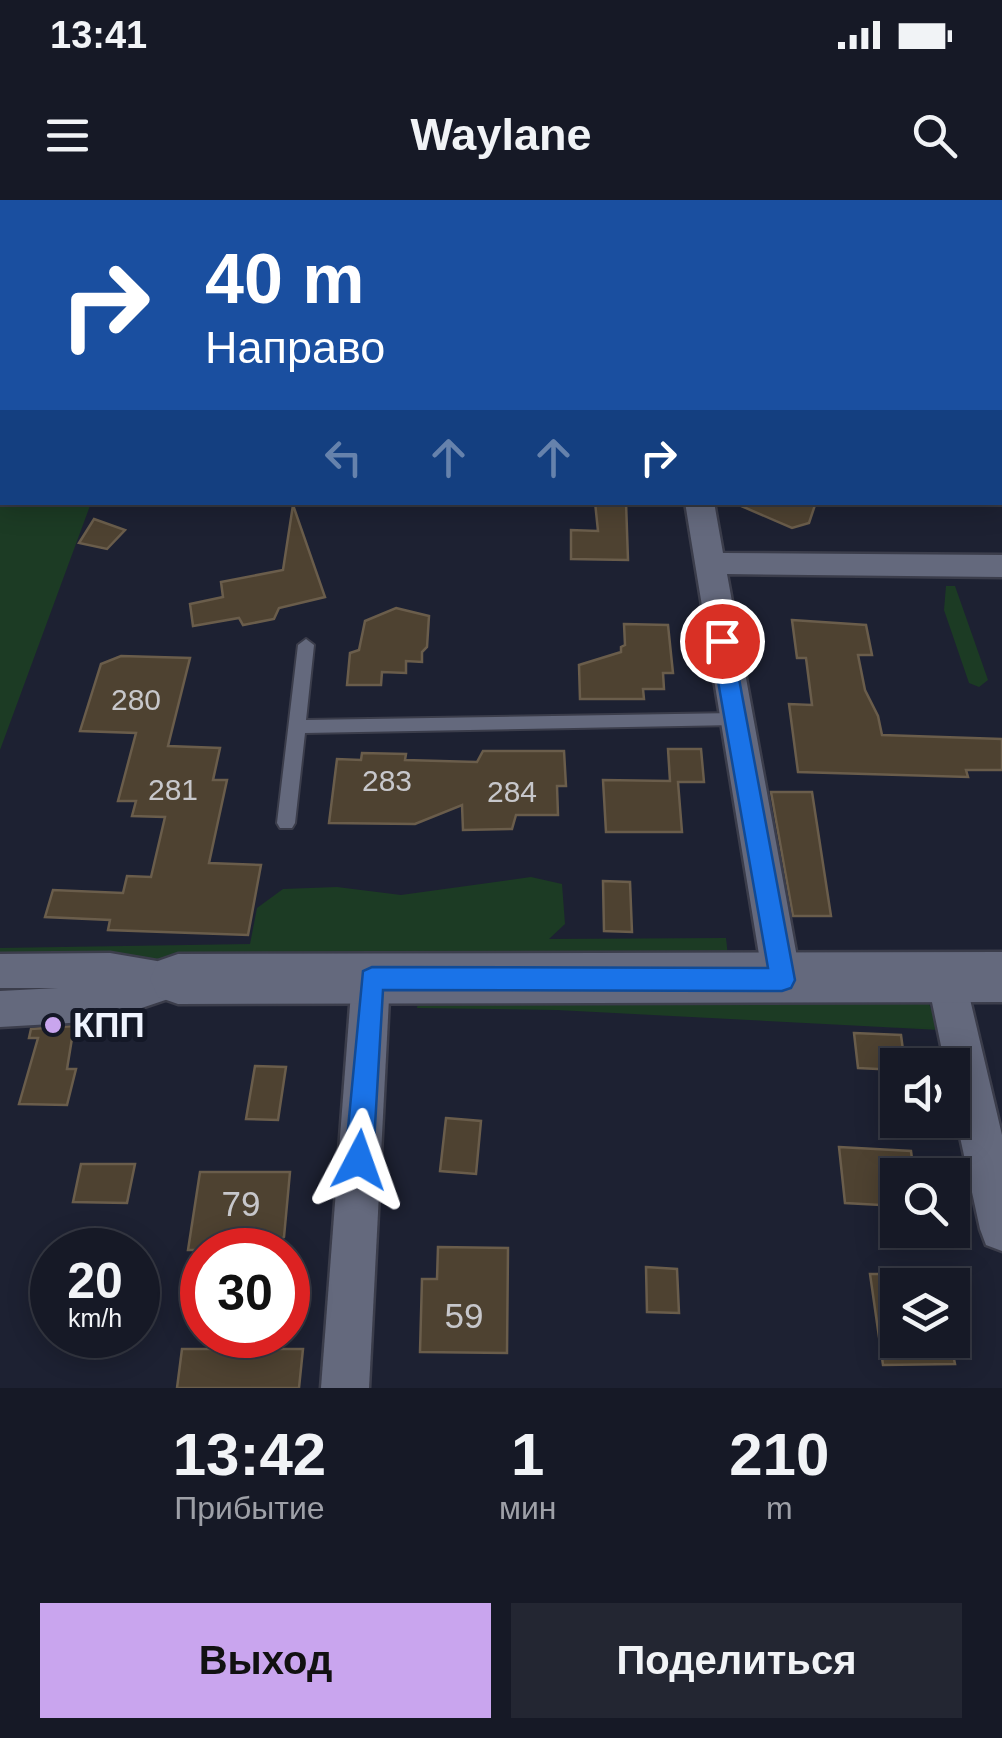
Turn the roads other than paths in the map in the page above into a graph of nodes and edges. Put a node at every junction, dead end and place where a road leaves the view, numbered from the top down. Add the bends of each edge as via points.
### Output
1 (698, 505) edge
2 (708, 563) junction
3 (1002, 566) edge
4 (306, 645) dead end
5 (735, 719) junction
6 (297, 727) junction
7 (286, 823) dead end
8 (0, 972) edge
9 (1002, 977) edge
10 (946, 978) junction
11 (178, 979) junction
12 (782, 980) junction
13 (370, 993) junction
14 (0, 1009) edge
15 (1002, 1229) edge
16 (344, 1388) edge

1 - 2 street
2 - 3 street
2 - 5 street
4 - 6 lane
5 - 6 lane
5 - 12 street
6 - 7 lane
8 - 11 street via 110,970
9 - 10 street
10 - 12 street
10 - 15 street
11 - 13 street
11 - 14 street via 103,1002
12 - 13 street
13 - 16 street

